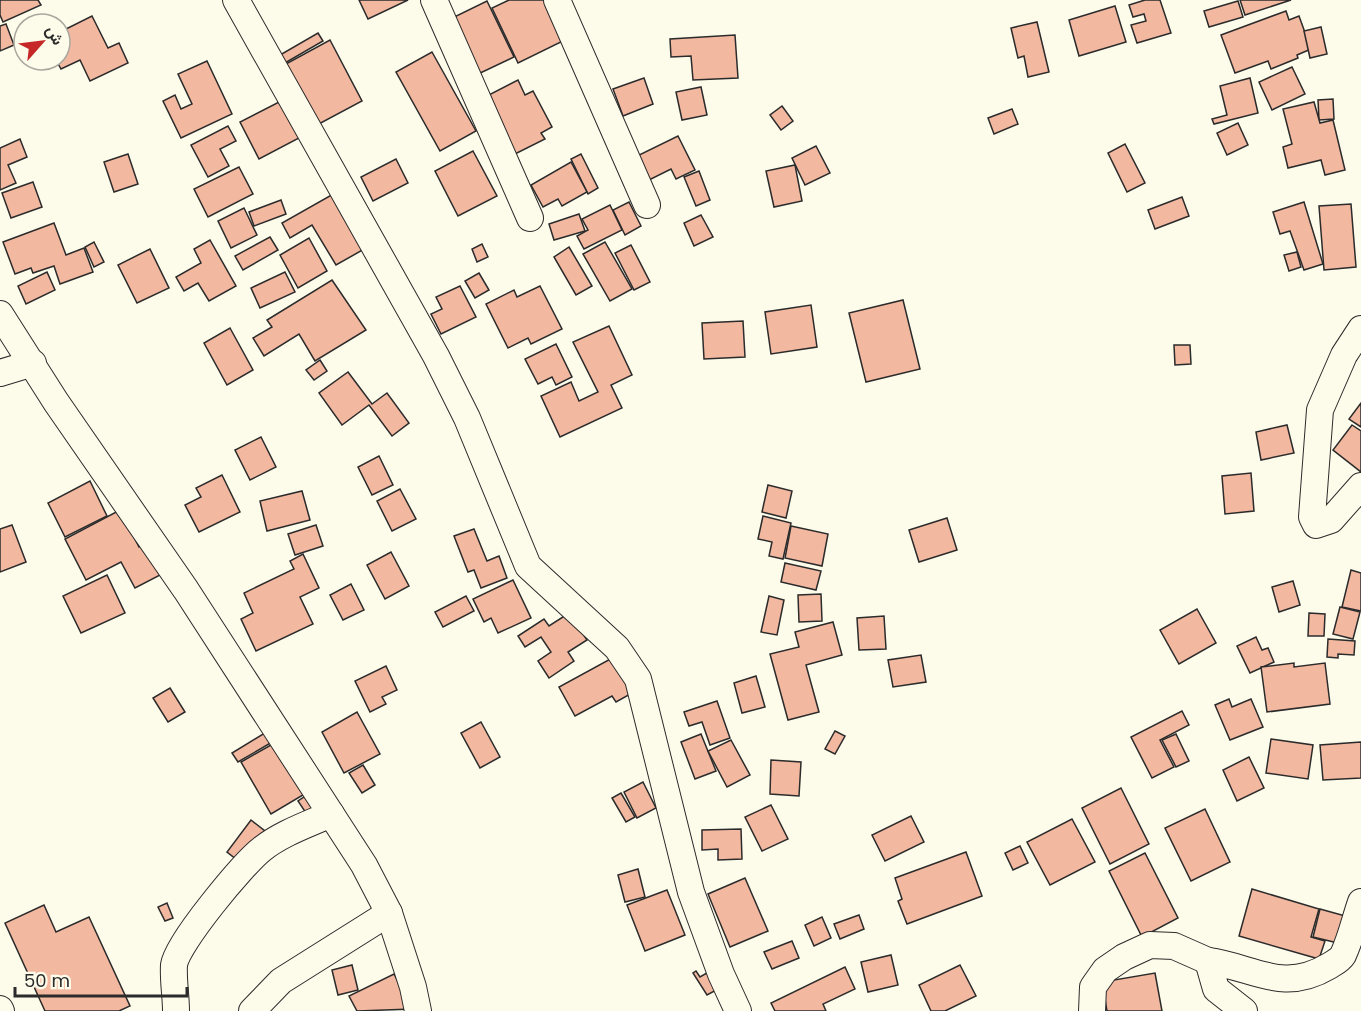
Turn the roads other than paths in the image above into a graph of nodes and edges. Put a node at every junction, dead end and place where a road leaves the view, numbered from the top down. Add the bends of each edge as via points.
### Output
1 (236, 0) edge
2 (434, 0) edge
3 (557, 0) edge
4 (646, 206) dead end
5 (530, 218) dead end
6 (0, 314) edge
7 (1361, 329) edge
8 (33, 363) junction
9 (0, 374) edge
10 (1361, 486) edge
11 (332, 814) junction
12 (1361, 902) edge
13 (389, 913) junction
14 (1208, 961) junction
15 (176, 1011) edge
16 (252, 1011) edge
17 (418, 1011) edge
18 (738, 1011) edge
19 (1092, 1011) edge
20 (1244, 1011) edge

1 - 18 street via 436,356 467,418 528,566 617,648 638,679 691,892
2 - 5 street
3 - 4 street
6 - 8 street
7 - 10 street via 1344,355 1320,410 1312,517 1316,525 1331,520
8 - 9 street
8 - 11 street
11 - 13 street
11 - 15 street via 262,849 192,930 174,963
12 - 14 street via 1342,957 1319,971 1296,978 1265,977 1227,963
13 - 16 street via 281,981
13 - 17 street
14 - 19 street via 1174,946 1150,945 1105,970 1093,987
14 - 20 street via 1216,988

